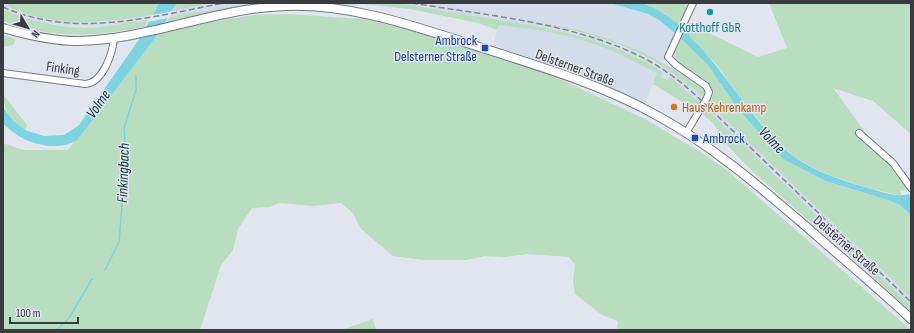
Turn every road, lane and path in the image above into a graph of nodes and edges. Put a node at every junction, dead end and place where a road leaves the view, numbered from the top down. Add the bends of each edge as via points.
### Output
1 (693, 3) edge
2 (3, 28) edge
3 (114, 37) junction
4 (3, 73) edge
5 (686, 133) junction
6 (859, 133) dead end
7 (911, 188) edge
8 (911, 319) edge

1 - 5 street via 668,55 669,60 706,86 709,92
2 - 3 main road, Delsterner Straße via 49,39 76,41
3 - 4 street, Finking via 106,64 96,80 90,83
3 - 5 main road, Delsterner Straße via 271,6 314,6 367,13 563,75 626,100
5 - 8 main road, Delsterner Straße via 737,168
6 - 7 street via 893,162

